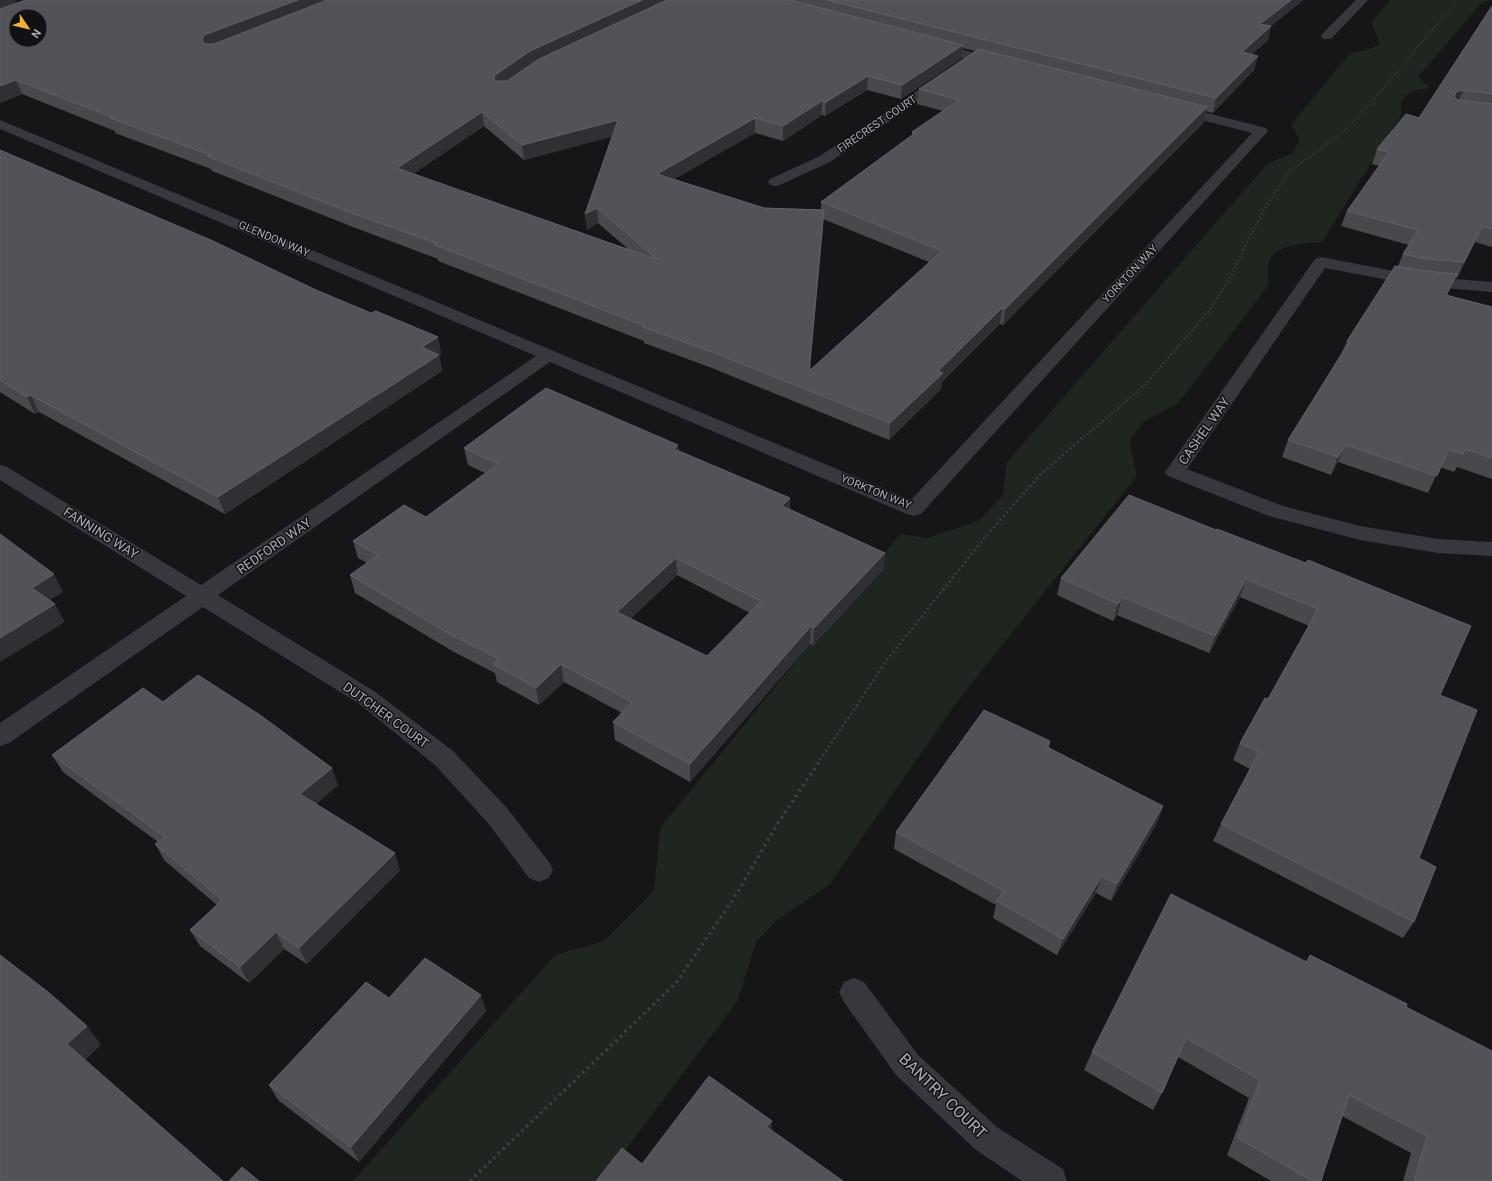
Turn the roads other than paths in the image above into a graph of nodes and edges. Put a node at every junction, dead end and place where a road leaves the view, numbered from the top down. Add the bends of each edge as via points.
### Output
1 (1362, 0) edge
2 (1328, 36) dead end
3 (915, 41) edge
4 (964, 64) junction
5 (1014, 67) edge
6 (1160, 105) edge
7 (0, 124) edge
8 (776, 182) dead end
9 (1492, 287) edge
10 (549, 355) junction
11 (0, 471) edge
12 (1492, 549) edge
13 (202, 596) junction
14 (0, 736) edge
15 (539, 870) dead end
16 (854, 992) dead end
17 (1051, 1181) edge

1 - 2 street
3 - 4 street
4 - 5 street
4 - 8 street, FIRECREST COURT via 826,159
6 - 10 street, YORKTON WAY via 1261,131 914,509
7 - 10 street, GLENDON WAY
9 - 12 street, CASHEL WAY via 1420,281 1321,262 1175,472 1276,511 1360,533 1438,546
10 - 13 street, REDFORD WAY
11 - 13 street, FANNING WAY
13 - 14 street, REDFORD WAY
13 - 15 street, DUTCHER COURT via 366,697 444,758 496,815
16 - 17 street, BANTRY COURT via 907,1065 986,1139

